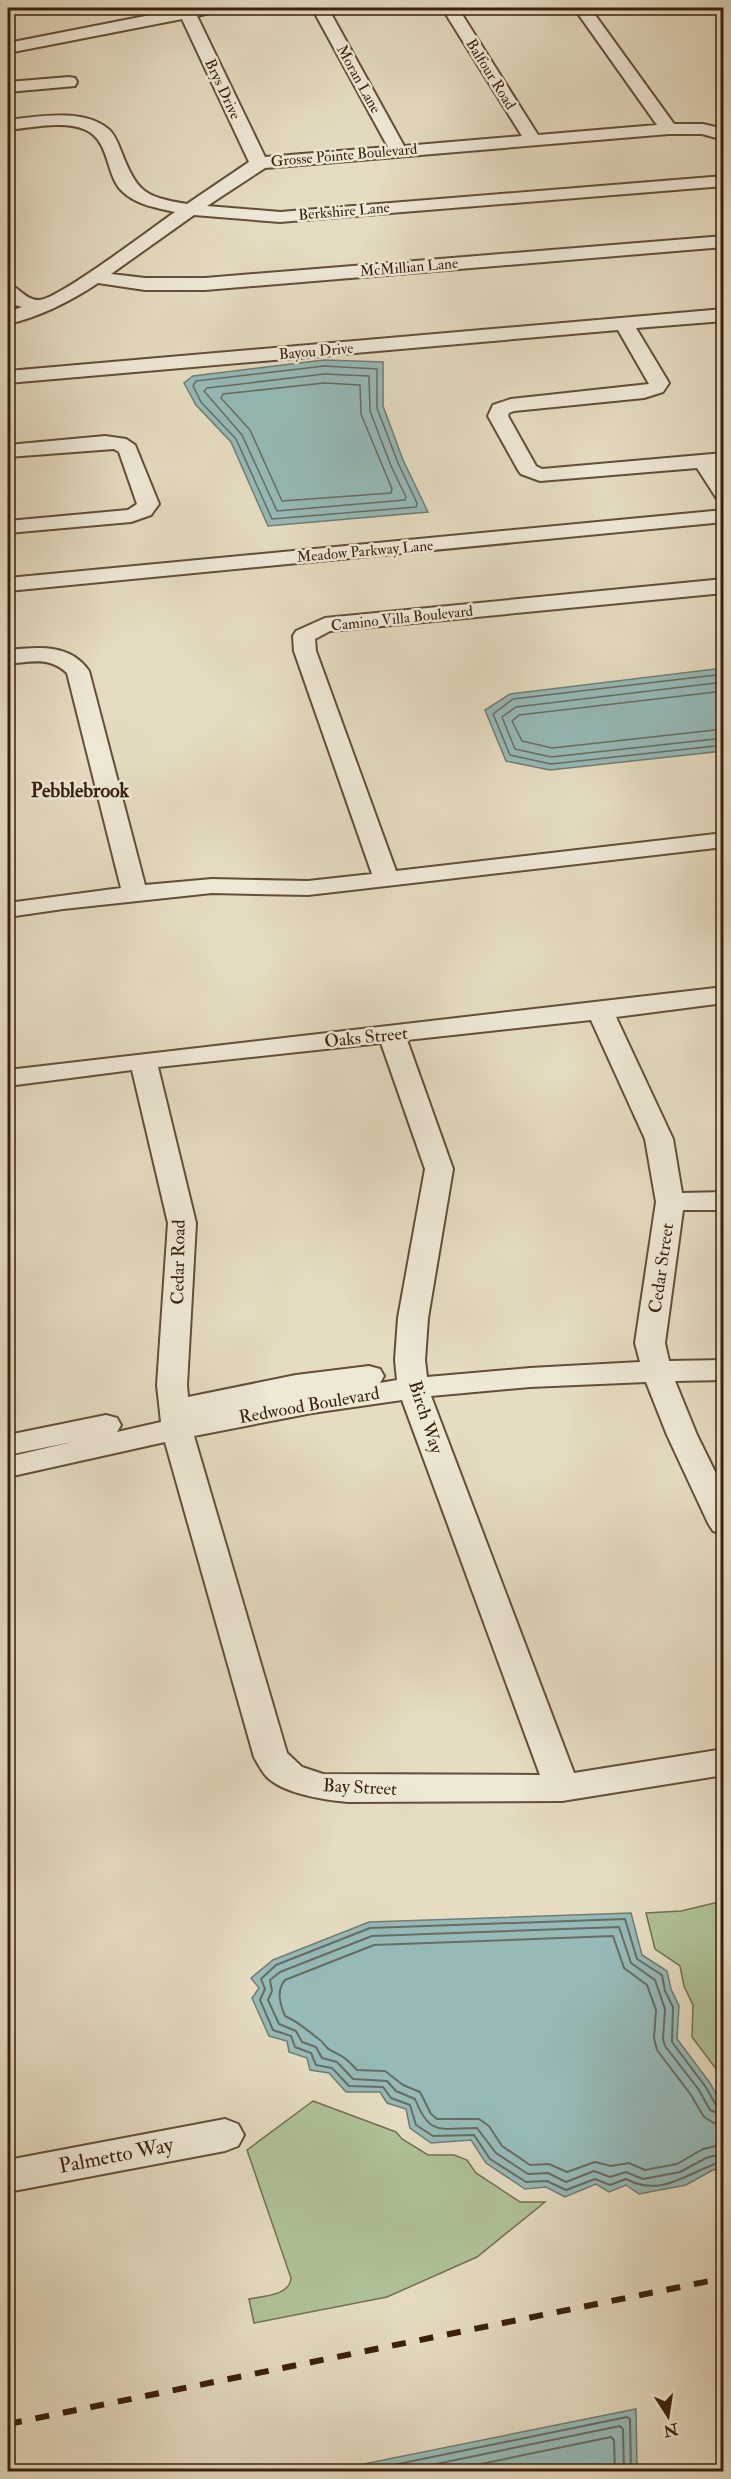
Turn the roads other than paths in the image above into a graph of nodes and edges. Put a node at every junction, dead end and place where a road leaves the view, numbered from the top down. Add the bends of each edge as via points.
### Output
1 (212, 8) edge
2 (320, 8) edge
3 (450, 8) edge
4 (582, 8) edge
5 (187, 12) junction
6 (8, 48) edge
7 (69, 82) dead end
8 (8, 87) edge
9 (8, 111) edge
10 (8, 116) edge
11 (8, 125) edge
12 (669, 129) junction
13 (723, 135) edge
14 (533, 140) junction
15 (398, 150) junction
16 (261, 163) junction
17 (723, 181) edge
18 (190, 210) junction
19 (723, 241) edge
20 (94, 277) junction
21 (8, 290) edge
22 (42, 306) junction
23 (723, 315) edge
24 (8, 318) edge
25 (624, 324) junction
26 (8, 377) edge
27 (8, 451) edge
28 (713, 460) edge
29 (723, 495) edge
30 (723, 516) edge
31 (8, 527) edge
32 (8, 585) edge
33 (723, 586) edge
34 (8, 657) edge
35 (723, 840) edge
36 (387, 880) junction
37 (135, 893) junction
38 (8, 910) edge
39 (723, 995) edge
40 (600, 1011) junction
41 (392, 1035) junction
42 (144, 1061) junction
43 (8, 1078) edge
44 (723, 1201) edge
45 (670, 1202) junction
46 (723, 1350) edge
47 (654, 1362) junction
48 (723, 1370) edge
49 (412, 1379) junction
50 (176, 1421) junction
51 (8, 1445) edge
52 (8, 1467) edge
53 (723, 1523) edge
54 (723, 1762) edge
55 (562, 1788) junction
56 (225, 2135) dead end
57 (8, 2176) edge

1 - 5 street
2 - 15 street, Moran Lane
3 - 14 street, Balfour Road
4 - 12 street
5 - 6 street
5 - 16 street, Brys Drive via 255,158
7 - 8 street
9 - 10 street
11 - 18 street, Berkshire Lane via 64,121 97,128 107,136 128,188 150,200
12 - 13 street, Grosse Pointe Boulevard via 703,129
12 - 14 street, Grosse Pointe Boulevard
14 - 15 street, Grosse Pointe Boulevard
15 - 16 street, Grosse Pointe Boulevard
16 - 18 street, Grosse Pointe Boulevard
17 - 18 street, Berkshire Lane via 280,217
18 - 20 street, Grosse Pointe Boulevard
19 - 20 street, McMillian Lane via 205,285 145,284
20 - 22 street, Grosse Pointe Boulevard
21 - 22 street via 19,300
22 - 24 street, Grosse Pointe Boulevard
23 - 25 street, Bayou Drive
25 - 26 street, Bayou Drive
25 - 28 street via 659,383 656,388 500,409 498,416 528,470 540,475
27 - 31 street via 119,443 128,449 148,504 144,511 131,516
28 - 29 street
30 - 32 street, Meadow Parkway Lane
33 - 36 street, Camino Villa Boulevard via 325,625 303,636 304,651
34 - 37 street via 40,653 66,658 78,671
35 - 36 street
36 - 37 street via 308,888 236,885
37 - 38 street
39 - 40 street, Oaks Street
40 - 41 street, Oaks Street
40 - 45 street, Cedar Street via 659,1139
41 - 42 street, Oaks Street
41 - 49 street, Birch Way via 439,1169 413,1318
42 - 43 street, Oaks Street
42 - 50 street, Cedar Road via 182,1223 172,1385
44 - 45 street
45 - 47 street, Cedar Street via 650,1343
46 - 47 street, Redwood Boulevard
47 - 48 street, Redwood Boulevard
47 - 49 street, Redwood Boulevard via 493,1380
47 - 53 street, Cedar Street
49 - 50 street, Redwood Boulevard via 262,1412
49 - 55 street, Birch Way
50 - 51 street, Redwood Boulevard
50 - 52 street, Redwood Boulevard
50 - 55 street, Bay Street via 263,1733 279,1768 304,1782 348,1790
54 - 55 street, Bay Street
56 - 57 street, Palmetto Way

